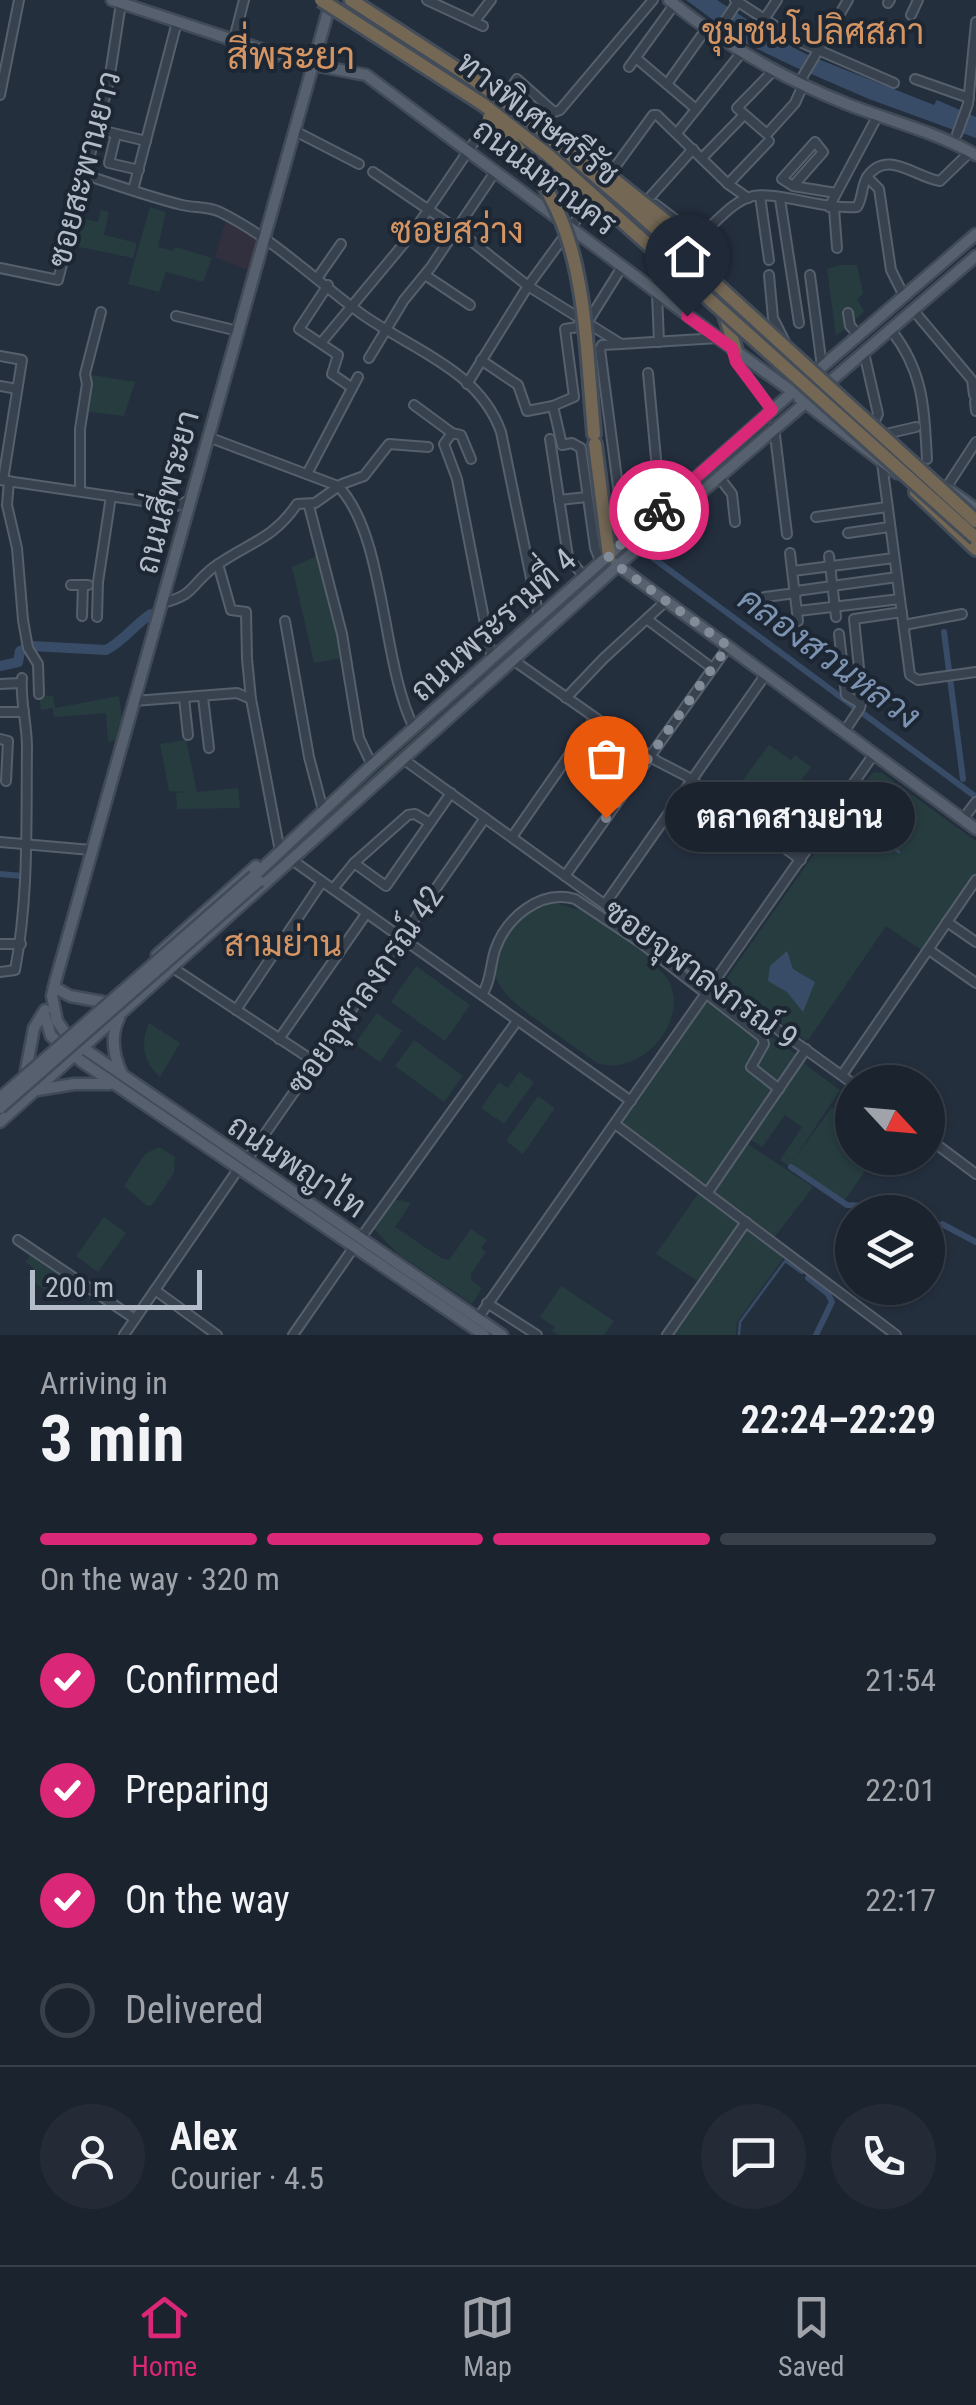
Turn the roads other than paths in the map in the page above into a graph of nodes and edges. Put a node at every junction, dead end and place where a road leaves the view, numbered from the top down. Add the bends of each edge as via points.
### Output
1 (19, 0) edge
2 (244, 0) edge
3 (320, 0) edge
4 (331, 0) edge
5 (352, 0) edge
6 (427, 0) edge
7 (491, 0) edge
8 (653, 0) edge
9 (777, 0) edge
10 (848, 0) edge
11 (918, 0) edge
12 (122, 1) edge
13 (672, 2) edge
14 (736, 3) edge
15 (911, 15) dead end
16 (178, 19) junction
17 (763, 21) junction
18 (976, 22) edge
19 (714, 30) junction
20 (235, 34) junction
21 (742, 52) junction
22 (815, 52) junction
23 (636, 58) junction
24 (314, 62) junction
25 (630, 67) dead end
26 (774, 69) junction
27 (803, 79) junction
28 (916, 79) dead end
29 (894, 83) dead end
30 (453, 84) junction
31 (666, 84) junction
32 (0, 95) edge
33 (970, 105) edge
34 (696, 109) junction
35 (878, 115) junction
36 (524, 116) junction
37 (741, 118) dead end
38 (96, 130) junction
39 (295, 131) junction
40 (677, 133) junction
41 (116, 134) junction
42 (958, 134) junction
43 (942, 138) junction
44 (146, 141) junction
45 (769, 142) dead end
46 (693, 149) junction
47 (468, 151) junction
48 (971, 153) edge
49 (702, 158) junction
50 (359, 164) dead end
51 (611, 169) junction
52 (139, 170) junction
53 (373, 172) dead end
54 (496, 172) junction
55 (86, 175) junction
56 (867, 177) junction
57 (728, 184) junction
58 (792, 186) junction
59 (132, 190) junction
60 (836, 193) junction
61 (760, 196) junction
62 (748, 198) junction
63 (648, 199) junction
64 (780, 199) junction
65 (832, 208) junction
66 (429, 209) junction
67 (625, 226) dead end
68 (570, 227) junction
69 (456, 228) junction
70 (976, 234) edge
71 (265, 241) junction
72 (340, 244) dead end
73 (837, 248) dead end
74 (976, 256) edge
75 (769, 260) dead end
76 (622, 266) junction
77 (0, 268) edge
78 (425, 275) junction
79 (769, 275) dead end
80 (810, 275) dead end
81 (318, 278) junction
82 (328, 286) junction
83 (528, 286) junction
84 (657, 292) junction
85 (721, 296) junction
86 (904, 296) junction
87 (470, 305) dead end
88 (352, 306) junction
89 (914, 310) junction
90 (101, 312) dead end
91 (848, 313) dead end
92 (176, 316) dead end
93 (584, 321) junction
94 (798, 323) dead end
95 (386, 329) junction
96 (891, 330) junction
97 (238, 331) junction
98 (858, 335) junction
99 (718, 338) junction
100 (321, 342) junction
101 (659, 342) junction
102 (621, 344) junction
103 (734, 350) junction
104 (778, 350) junction
105 (864, 353) junction
106 (0, 356) edge
107 (369, 358) dead end
108 (481, 360) junction
109 (822, 367) junction
110 (763, 370) junction
111 (648, 373) dead end
112 (358, 377) dead end
113 (809, 378) junction
114 (974, 379) edge
115 (467, 384) junction
116 (0, 386) edge
117 (351, 387) junction
118 (17, 389) junction
119 (791, 390) junction
120 (807, 400) junction
121 (975, 403) edge
122 (414, 405) dead end
123 (553, 406) junction
124 (772, 410) junction
125 (774, 427) junction
126 (916, 427) dead end
127 (452, 433) junction
128 (870, 435) junction
129 (208, 436) junction
130 (550, 439) dead end
131 (976, 442) edge
132 (428, 447) dead end
133 (472, 459) dead end
134 (927, 460) dead end
135 (882, 463) junction
136 (896, 472) junction
137 (307, 474) junction
138 (719, 476) junction
139 (4, 480) edge
140 (338, 486) junction
141 (946, 488) junction
142 (80, 491) junction
143 (111, 496) junction
144 (588, 497) junction
145 (192, 498) junction
146 (670, 499) junction
147 (559, 500) junction
148 (177, 506) junction
149 (308, 506) junction
150 (887, 508) junction
151 (976, 509) edge
152 (187, 516) junction
153 (816, 517) dead end
154 (735, 522) dead end
155 (976, 524) edge
156 (890, 527) junction
157 (787, 534) dead end
158 (848, 534) dead end
159 (976, 538) edge
160 (625, 540) junction
161 (976, 548) edge
162 (790, 552) dead end
163 (894, 558) junction
164 (830, 561) junction
165 (609, 562) junction
166 (218, 564) junction
167 (793, 570) junction
168 (897, 577) junction
169 (585, 578) junction
170 (71, 585) dead end
171 (83, 585) junction
172 (98, 586) junction
173 (833, 586) junction
174 (796, 592) junction
175 (764, 598) dead end
176 (900, 599) junction
177 (666, 601) junction
178 (162, 603) junction
179 (835, 606) junction
180 (798, 611) junction
181 (902, 612) junction
182 (962, 614) dead end
183 (82, 616) dead end
184 (836, 616) dead end
185 (97, 618) dead end
186 (539, 618) junction
187 (648, 620) junction
188 (285, 621) dead end
189 (798, 622) dead end
190 (904, 625) junction
191 (838, 634) dead end
192 (728, 646) junction
193 (492, 660) junction
194 (513, 660) junction
195 (712, 668) junction
196 (976, 672) edge
197 (766, 674) junction
198 (0, 684) edge
199 (39, 694) dead end
200 (202, 696) junction
201 (184, 698) junction
202 (566, 698) junction
203 (251, 699) junction
204 (134, 701) junction
205 (859, 709) junction
206 (0, 712) edge
207 (24, 712) junction
208 (595, 718) junction
209 (414, 728) junction
210 (844, 732) junction
211 (188, 736) dead end
212 (0, 740) edge
213 (209, 748) dead end
214 (874, 754) junction
215 (651, 756) junction
216 (403, 759) junction
217 (372, 766) junction
218 (3, 780) edge
219 (691, 780) junction
220 (26, 782) junction
221 (451, 793) junction
222 (976, 802) edge
223 (319, 814) junction
224 (485, 818) junction
225 (337, 819) junction
226 (963, 820) junction
227 (430, 823) junction
228 (976, 829) edge
229 (512, 837) junction
230 (0, 842) edge
231 (27, 844) junction
232 (279, 846) junction
233 (91, 850) junction
234 (292, 860) junction
235 (801, 860) junction
236 (354, 863) junction
237 (565, 876) junction
238 (257, 879) junction
239 (976, 880) edge
240 (322, 882) junction
241 (332, 890) junction
242 (604, 904) junction
243 (366, 914) junction
244 (947, 922) junction
245 (401, 938) junction
246 (976, 942) edge
247 (0, 944) edge
248 (20, 944) junction
249 (929, 950) junction
250 (144, 966) junction
251 (174, 968) junction
252 (0, 972) edge
253 (158, 982) junction
254 (714, 983) junction
255 (976, 983) edge
256 (53, 992) junction
257 (706, 994) junction
258 (482, 995) junction
259 (102, 1002) junction
260 (236, 1010) junction
261 (44, 1013) junction
262 (122, 1013) junction
263 (517, 1020) junction
264 (62, 1038) junction
265 (279, 1039) junction
266 (806, 1049) junction
267 (79, 1052) junction
268 (315, 1062) junction
269 (849, 1065) edge
270 (26, 1070) junction
271 (835, 1070) edge
272 (120, 1081) junction
273 (779, 1089) junction
274 (36, 1090) junction
275 (0, 1096) edge
276 (631, 1101) junction
277 (0, 1108) edge
278 (0, 1122) edge
279 (615, 1124) junction
280 (945, 1150) edge
281 (242, 1164) junction
282 (975, 1171) edge
283 (708, 1192) junction
284 (746, 1222) junction
285 (18, 1240) dead end
286 (357, 1243) junction
287 (154, 1290) junction
288 (487, 1303) junction
289 (134, 1319) junction
290 (469, 1328) edge
291 (124, 1335) edge
292 (218, 1335) edge
293 (293, 1335) edge
294 (484, 1335) edge
295 (502, 1335) edge
296 (537, 1335) edge
297 (667, 1335) edge
298 (896, 1335) edge

1 - 32 street
2 - 20 street
3 - 30 highway, ทางพิเศษศรีรัช, bridge
4 - 24 main road, ถนนสี่พระยา
5 - 36 highway, ทางพิเศษศรีรัช, bridge
6 - 7 street via 478,24
8 - 47 street via 560,110 554,112 517,79
9 - 17 street
10 - 22 street
11 - 15 street
12 - 16 main road
12 - 38 street, ซอยสะพานยาว
13 - 19 main road
13 - 23 street
14 - 17 street
14 - 19 street
16 - 20 main road
16 - 24 main road
16 - 44 street
17 - 22 street
18 - 33 street
19 - 21 main road
19 - 31 street
20 - 24 main road
21 - 26 main road
21 - 34 street
22 - 27 street
22 - 29 street
23 - 25 street
23 - 31 street
24 - 39 main road, ถนนสี่พระยา
24 - 47 main road, ถนนมหานคร via 372,78
26 - 27 main road
26 - 27 street via 737,108 767,134 794,102
27 - 35 main road
28 - 33 street
30 - 159 highway, ทางพิเศษศรีรัช, bridge via 606,205
30 - 165 highway, bridge via 519,147 560,211 580,278
31 - 34 street
33 - 42 street
34 - 40 street
35 - 43 main road
35 - 60 street
36 - 85 highway, bridge via 552,130 672,226 703,261
36 - 155 highway, ทางพิเศษศรีรัช, bridge via 665,236
37 - 49 street
38 - 41 street
38 - 55 street, ซอยสะพานยาว
39 - 50 street
39 - 71 main road, ถนนสี่พระยา
40 - 46 street
40 - 51 street via 656,114
41 - 44 street
41 - 52 street via 108,164
42 - 43 street
42 - 48 street
43 - 48 main road
44 - 52 street
45 - 57 street
46 - 49 street
46 - 63 street
47 - 54 main road, ถนนมหานคร
47 - 66 street
48 - 56 street via 940,181 886,164
49 - 57 street
51 - 63 street
51 - 68 street
52 - 59 street
53 - 66 street
54 - 68 main road, ถนนมหานคร
54 - 69 street
55 - 59 street
55 - 77 street, ซอยสะพานยาว via 58,280
56 - 65 street via 857,207
56 - 86 street via 879,189 891,270
57 - 62 street
58 - 58 street via 823,152 816,142 782,176
58 - 60 street
59 - 71 street via 216,210
60 - 65 street
61 - 62 street
61 - 64 street
61 - 75 street
62 - 63 street via 702,234
63 - 67 street
64 - 65 street
64 - 94 street
65 - 73 street
66 - 69 street
66 - 88 street
68 - 76 main road, ถนนมหานคร
68 - 83 street
69 - 78 street
69 - 83 street
70 - 86 main road, ถนนพระรามที่ 4
71 - 81 street
71 - 97 main road, ถนนสี่พระยา
72 - 81 street
74 - 89 main road, ถนนพระรามที่ 4
76 - 84 main road, ถนนมหานคร
76 - 93 street
78 - 87 street
78 - 95 street
79 - 104 street via 773,318 785,340
80 - 109 street
81 - 82 street
82 - 88 street
82 - 100 street via 299,328
83 - 93 street
83 - 108 street
84 - 99 main road, ถนนมหานคร
84 - 101 street
85 - 103 highway
85 - 104 highway
86 - 98 main road, ถนนพระรามที่ 4
88 - 95 street
88 - 100 street
89 - 96 main road, ถนนพระรามที่ 4
89 - 114 street
90 - 142 street via 85,374
91 - 98 street
92 - 97 street
93 - 102 street
93 - 123 street via 565,329 574,397
95 - 107 street
95 - 115 street
96 - 105 main road, ถนนพระรามที่ 4
96 - 134 street via 921,388
97 - 129 main road, ถนนสี่พระยา
98 - 109 main road, ถนนพระรามที่ 4
99 - 101 street
99 - 103 main road, ถนนมหานคร
100 - 117 street via 339,357 332,374
101 - 102 street
102 - 160 street via 600,348
103 - 110 main road, ถนนมหานคร
103 - 124 street
104 - 110 street
104 - 113 highway
105 - 120 main road, ถนนพระรามที่ 4
105 - 128 street via 878,414
106 - 118 street via 22,360
108 - 115 street
108 - 123 street via 518,384 527,411
109 - 113 main road, ถนนพระรามที่ 4
110 - 119 main road, ถนนมหานคร
111 - 146 street via 658,480
112 - 117 street
113 - 119 main road, ถนนพระรามที่ 4
114 - 121 street
115 - 186 street via 485,400 501,432
116 - 118 street
117 - 137 street
118 - 139 street
119 - 120 main road, ถนนมหานคร
119 - 124 main road, ถนนพระรามที่ 4
120 - 125 main road, ถนนพระรามที่ 4
120 - 128 main road
120 - 135 main road
122 - 127 street
123 - 144 street via 562,444 581,448
124 - 146 main road, ถนนพระรามที่ 4
125 - 138 main road, ถนนพระรามที่ 4
125 - 157 street
126 - 128 street
127 - 133 street via 461,435
127 - 193 street via 444,444 457,478
128 - 141 main road
129 - 137 street
129 - 145 main road, ถนนสี่พระยา
130 - 147 street
131 - 141 street
132 - 140 street via 389,444 366,474
135 - 136 main road
135 - 150 street
136 - 155 main road
136 - 161 highway, bridge
137 - 140 street
138 - 154 street via 732,494
138 - 165 main road, ถนนพระรามที่ 4
139 - 142 street
139 - 199 street
140 - 149 street
140 - 209 street via 359,515
141 - 151 main road
142 - 143 street
143 - 148 street
143 - 172 street
144 - 147 street
144 - 165 street via 595,548
145 - 148 street
145 - 152 main road, ถนนสี่พระยา
146 - 160 main road, ถนนพระรามที่ 4
147 - 169 street via 568,557
148 - 152 street
149 - 166 street via 299,503 277,530
149 - 217 street via 342,634 359,738
150 - 153 street
150 - 156 street
152 - 178 main road, ถนนสี่พระยา
156 - 158 street
156 - 163 street
160 - 165 main road, ถนนพระรามที่ 4
162 - 167 street
163 - 164 street
163 - 168 street
164 - 167 street
164 - 173 street
165 - 169 main road, ถนนพระรามที่ 4
165 - 177 main road
165 - 194 main road, ถนนพระรามที่ 4
166 - 178 street via 185,597
166 - 203 street via 231,610 246,612
167 - 174 street
168 - 173 street
168 - 176 street
169 - 186 main road, ถนนพระรามที่ 4
170 - 171 street
171 - 172 street
171 - 183 street
172 - 185 street
173 - 174 street
173 - 179 street
174 - 175 street
174 - 180 street
176 - 179 street
176 - 181 street
177 - 187 street
177 - 192 main road
178 - 204 main road, ถนนสี่พระยา
179 - 180 street
179 - 184 street
180 - 189 street
181 - 190 street
181 - 205 street via 854,619
182 - 190 street
186 - 193 main road, ถนนพระรามที่ 4
187 - 195 street
187 - 202 street
188 - 223 street
190 - 196 street via 912,678
191 - 205 street via 846,695
192 - 195 street
192 - 197 main road
193 - 209 main road, ถนนพระรามที่ 4
194 - 202 street
194 - 216 main road, ถนนพระรามที่ 4
195 - 215 street
197 - 210 main road
197 - 219 street
198 - 207 street via 22,681
200 - 201 street
200 - 203 street
200 - 213 street
201 - 204 street
201 - 211 street
202 - 208 street
203 - 232 street
204 - 233 main road, ถนนสี่พระยา
205 - 210 street
206 - 207 street
207 - 220 street
208 - 215 street
208 - 229 street
209 - 217 main road, ถนนพระรามที่ 4
210 - 214 main road
212 - 218 street via 8,740
214 - 226 main road
214 - 235 street
215 - 219 street
215 - 237 street
216 - 221 street, ซอยจุฬาลงกรณ์ 9
216 - 225 main road, ถนนพระรามที่ 4
217 - 223 main road, ถนนพระรามที่ 4
218 - 220 street
219 - 235 street
219 - 242 street
220 - 231 street
221 - 224 street, ซอยจุฬาลงกรณ์ 9
221 - 227 street
222 - 226 street
223 - 232 main road, ถนนพระรามที่ 4
223 - 238 main road, ถนนพระรามที่ 4
224 - 229 street, ซอยจุฬาลงกรณ์ 9
224 - 245 street, ซอยจุฬาลงกรณ์ 42
225 - 234 main road, ถนนพระรามที่ 4
225 - 238 main road, ถนนพระรามที่ 4
226 - 228 main road
227 - 236 street via 408,814
227 - 236 street via 386,886
229 - 237 street, ซอยจุฬาลงกรณ์ 9
230 - 231 street
231 - 233 street
231 - 248 street
232 - 250 main road, ถนนพระรามที่ 4
233 - 256 main road, ถนนสี่พระยา
234 - 240 street
234 - 251 main road, ถนนพระรามที่ 4
235 - 254 street
236 - 241 street
237 - 242 street, ซอยจุฬาลงกรณ์ 9
238 - 275 main road, ถนนพระรามที่ 4, bridge
238 - 277 main road, ถนนพระรามที่ 4, bridge
239 - 244 street
240 - 241 street
240 - 260 street
241 - 243 street
242 - 254 street, ซอยจุฬาลงกรณ์ 9
243 - 245 street
243 - 265 street
244 - 246 street
244 - 249 street
245 - 258 street
245 - 268 street, ซอยจุฬาลงกรณ์ 42
247 - 248 street
248 - 252 street via 15,970
249 - 255 street
249 - 269 street
250 - 253 main road via 142,982
250 - 259 main road, ถนนพระรามที่ 4
251 - 253 main road, ถนนพระรามที่ 4
251 - 260 street
253 - 262 main road, ถนนพระรามที่ 4
254 - 257 street
254 - 266 street, ซอยจุฬาลงกรณ์ 9
256 - 259 main road
256 - 261 main road, ถนนสี่พระยา
256 - 264 main road
257 - 258 street via 575,898 563,896 538,901 514,918 499,940
257 - 273 street via 764,1039 752,1067
257 - 276 street
258 - 263 street
259 - 264 main road, ถนนพระรามที่ 4
260 - 265 street
261 - 264 main road via 46,1028
261 - 270 main road, ถนนสี่พระยา via 34,1028
262 - 267 main road, ถนนพระรามที่ 4
262 - 272 main road via 114,1038
263 - 276 street
263 - 286 street
264 - 267 main road, ถนนพญาไท
264 - 270 main road, ถนนพระรามที่ 4
265 - 268 street
266 - 271 street, ซอยจุฬาลงกรณ์ 9
266 - 273 street
267 - 272 main road, ถนนพญาไท
267 - 274 main road, ถนนพระรามที่ 4
268 - 281 street, ซอยจุฬาลงกรณ์ 42
270 - 275 main road, ถนนพระรามที่ 4
272 - 274 main road
272 - 281 main road, ถนนพญาไท
273 - 283 street
274 - 278 main road, ถนนพระรามที่ 4
276 - 279 street
279 - 283 street
279 - 288 street
280 - 282 street
281 - 286 main road, ถนนพญาไท
281 - 287 street, ซอยจุฬาลงกรณ์ 42
283 - 284 street
284 - 297 street
284 - 298 street
285 - 289 street
286 - 290 main road, ถนนพญาไท
286 - 293 street
287 - 289 street, ซอยจุฬาลงกรณ์ 42
287 - 292 street
288 - 290 street
288 - 296 street
289 - 291 street, ซอยจุฬาลงกรณ์ 42
290 - 294 main road, ถนนพญาไท
290 - 295 main road, ถนนพญาไท

